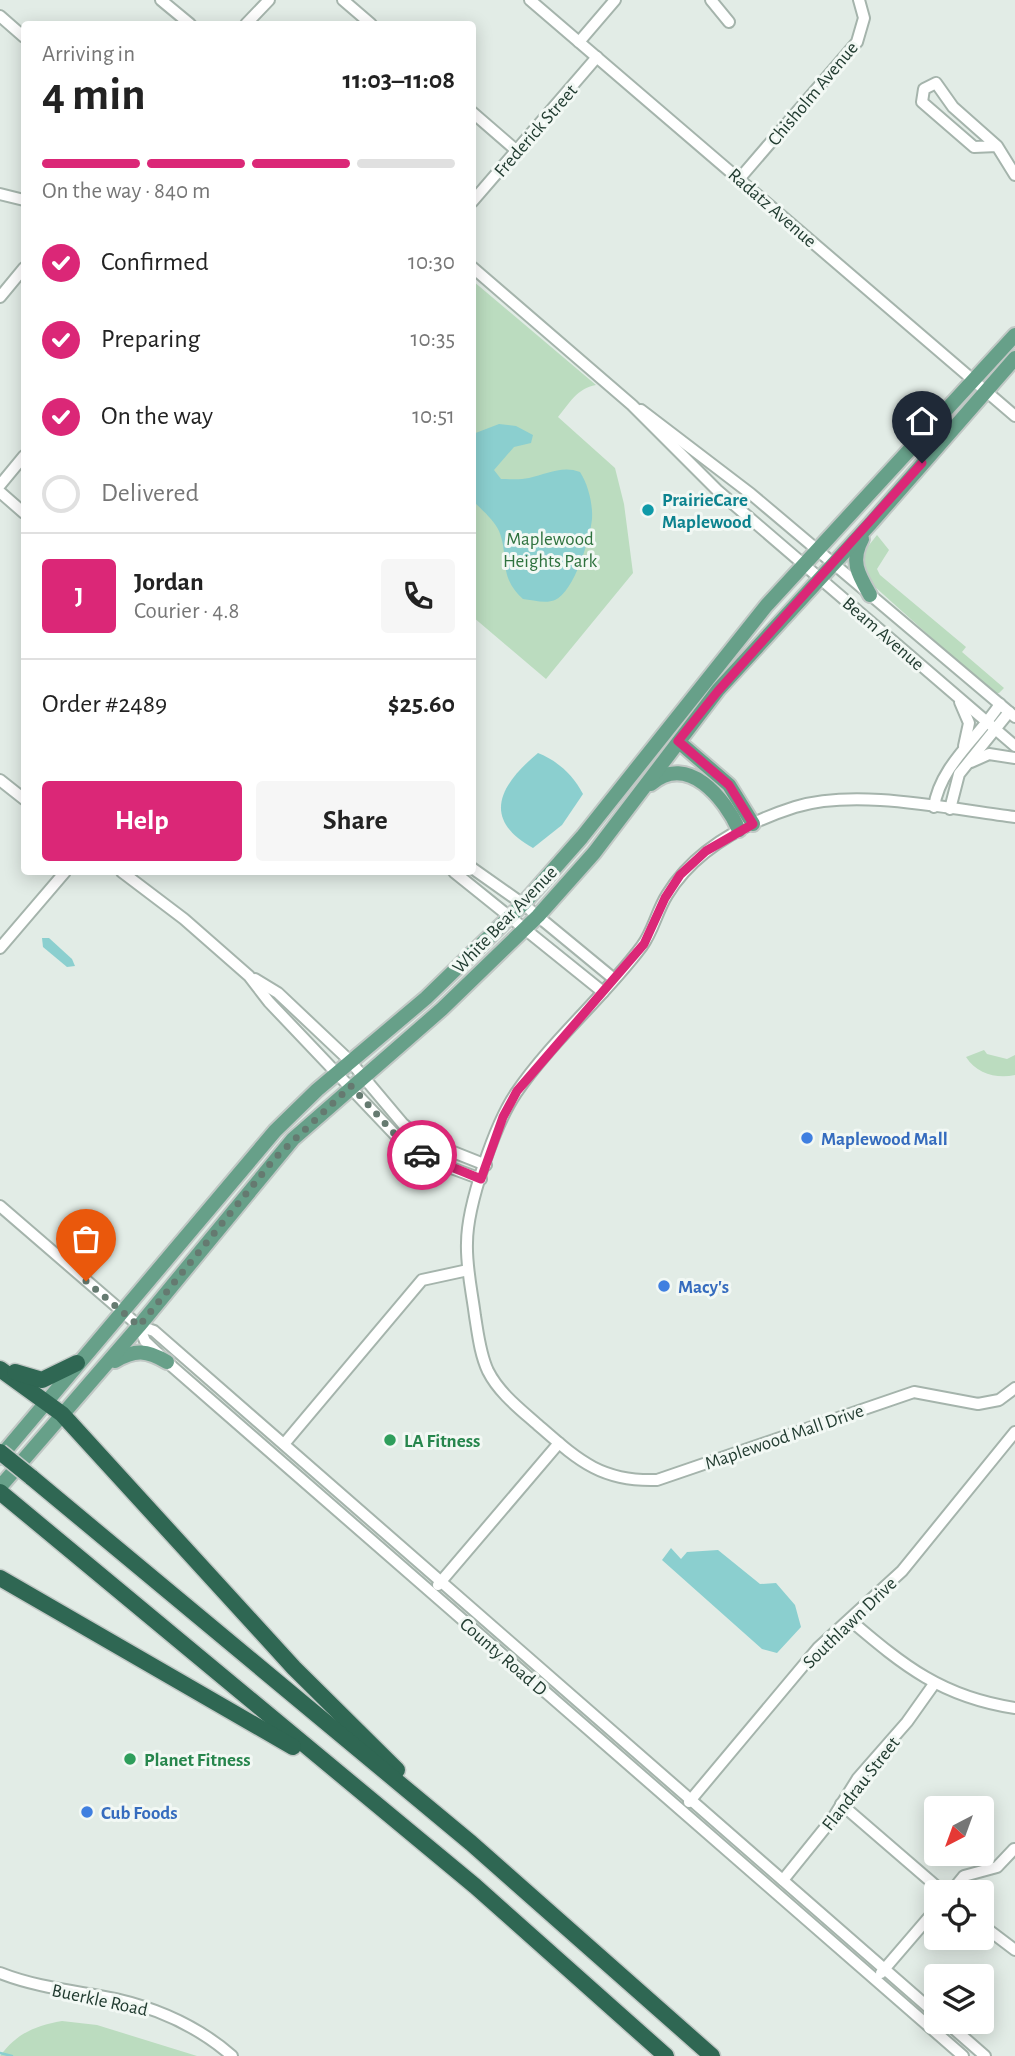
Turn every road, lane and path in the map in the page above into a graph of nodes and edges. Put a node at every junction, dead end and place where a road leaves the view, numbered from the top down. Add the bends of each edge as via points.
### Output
1 (161, 0) edge
2 (269, 0) edge
3 (343, 0) edge
4 (530, 0) edge
5 (615, 0) edge
6 (711, 0) edge
7 (859, 0) edge
8 (2, 21) edge
9 (186, 21) edge
10 (249, 21) edge
11 (368, 21) edge
12 (729, 22) dead end
13 (21, 35) edge
14 (579, 42) junction
15 (597, 57) junction
16 (476, 115) edge
17 (997, 146) junction
18 (517, 151) junction
19 (1015, 175) edge
20 (740, 178) junction
21 (0, 194) edge
22 (476, 197) edge
23 (21, 199) edge
24 (476, 270) edge
25 (21, 272) edge
26 (0, 297) edge
27 (1015, 335) edge
28 (1015, 358) edge
29 (972, 381) junction
30 (985, 391) junction
31 (632, 405) junction
32 (1015, 416) edge
33 (21, 460) edge
34 (0, 485) edge
35 (0, 492) edge
36 (21, 510) edge
37 (871, 523) junction
38 (817, 549) junction
39 (804, 563) junction
40 (834, 563) junction
41 (821, 578) junction
42 (870, 595) junction
43 (957, 696) junction
44 (1008, 711) edge
45 (992, 726) junction
46 (678, 741) junction
47 (1015, 746) edge
48 (961, 754) junction
49 (1015, 758) edge
50 (965, 765) junction
51 (0, 780) edge
52 (21, 797) edge
53 (637, 797) junction
54 (934, 807) junction
55 (950, 808) junction
56 (1015, 817) edge
57 (753, 824) junction
58 (739, 830) junction
59 (476, 871) edge
60 (62, 875) edge
61 (126, 875) edge
62 (458, 875) edge
63 (523, 904) junction
64 (512, 916) junction
65 (538, 916) junction
66 (527, 928) junction
67 (0, 948) edge
68 (249, 976) junction
69 (614, 979) junction
70 (603, 992) junction
71 (350, 1061) junction
72 (338, 1072) junction
73 (363, 1075) junction
74 (351, 1086) junction
75 (486, 1165) junction
76 (481, 1179) junction
77 (0, 1206) edge
78 (468, 1270) junction
79 (122, 1311) junction
80 (139, 1326) junction
81 (167, 1362) junction
82 (77, 1363) junction
83 (0, 1367) edge
84 (104, 1367) junction
85 (1015, 1388) edge
86 (45, 1400) junction
87 (62, 1414) junction
88 (1015, 1432) edge
89 (559, 1443) junction
90 (284, 1444) junction
91 (0, 1455) edge
92 (0, 1487) edge
93 (5, 1497) edge
94 (0, 1578) edge
95 (440, 1581) junction
96 (433, 1594) junction
97 (850, 1620) junction
98 (934, 1684) junction
99 (1015, 1708) edge
100 (692, 1799) junction
101 (841, 1804) junction
102 (681, 1810) junction
103 (387, 1813) junction
104 (471, 1843) junction
105 (1014, 1849) edge
106 (783, 1880) junction
107 (929, 1880) edge
108 (961, 1880) edge
109 (924, 1923) edge
110 (994, 1934) edge
111 (1015, 1950) edge
112 (885, 1969) junction
113 (0, 1973) edge
114 (875, 1980) junction
115 (924, 2003) edge
116 (960, 2034) edge
117 (232, 2056) edge
118 (666, 2056) edge
119 (712, 2056) edge
120 (963, 2056) edge
121 (985, 2056) edge

1 - 9 street
2 - 10 street
3 - 11 street
4 - 14 street, Radatz Avenue
5 - 14 street
6 - 12 street
7 - 20 street, Chisholm Avenue via 864,18 857,42
8 - 13 street
14 - 15 street, Radatz Avenue
15 - 18 street, Frederick Street
15 - 20 street, Radatz Avenue
16 - 18 street
17 - 17 street via 953,107 936,83 924,89 922,102 974,147
17 - 19 street
18 - 22 street, Frederick Street
20 - 29 street, Radatz Avenue
21 - 23 street
24 - 31 street, Beam Avenue
25 - 26 street
27 - 29 main road, White Bear Avenue
28 - 30 main road, White Bear Avenue
29 - 30 street, Radatz Avenue
29 - 38 main road, White Bear Avenue
30 - 32 street, Radatz Avenue
30 - 37 main road, White Bear Avenue
31 - 38 street, Beam Avenue via 693,447
31 - 39 street, Beam Avenue via 717,491
33 - 34 street
35 - 36 street
37 - 40 main road, White Bear Avenue
37 - 42 main road via 855,561
38 - 39 main road, White Bear Avenue
38 - 40 street, Beam Avenue
39 - 41 street, Beam Avenue
39 - 63 main road, White Bear Avenue
40 - 41 main road, White Bear Avenue
40 - 42 street, Beam Avenue
41 - 43 street, Beam Avenue
41 - 46 main road, White Bear Avenue
42 - 44 street, Beam Avenue
43 - 45 street, Beam Avenue
43 - 48 street via 969,723
44 - 45 street
45 - 47 street, Beam Avenue
45 - 48 street
45 - 50 street
46 - 53 main road, White Bear Avenue
46 - 57 main road via 729,785
48 - 54 street via 942,781
49 - 50 street via 989,754
50 - 55 street via 954,785
51 - 52 street
53 - 58 main road via 658,779 687,775 715,792
53 - 65 main road, White Bear Avenue
54 - 55 street, Maplewood Mall Drive
54 - 57 street, Maplewood Mall Drive via 840,799 795,807
55 - 56 street, Maplewood Mall Drive
57 - 58 street, Maplewood Mall Drive
58 - 69 street, Maplewood Mall Drive via 680,875 644,944
59 - 63 street
60 - 67 street
61 - 68 street
62 - 64 street
63 - 64 main road, White Bear Avenue
63 - 65 street
64 - 66 street
64 - 71 main road, White Bear Avenue via 426,998
65 - 66 main road, White Bear Avenue
65 - 69 street
66 - 70 street
66 - 73 main road, White Bear Avenue via 442,1009
68 - 71 street via 278,993
68 - 72 street
69 - 70 street, Maplewood Mall Drive
70 - 75 street, Maplewood Mall Drive via 517,1091
71 - 72 main road, White Bear Avenue
71 - 73 street
72 - 74 street
72 - 79 main road, White Bear Avenue via 256,1152
73 - 74 main road, White Bear Avenue
73 - 75 street via 403,1124 423,1140
74 - 76 street via 402,1142
74 - 80 main road, White Bear Avenue via 275,1158
75 - 76 street, Maplewood Mall Drive
76 - 78 street, Maplewood Mall Drive via 468,1222
77 - 79 street, County Road D
78 - 89 street, Maplewood Mall Drive via 482,1357 489,1373 504,1394
78 - 90 street via 422,1280
79 - 80 street, County Road D
79 - 82 main road, White Bear Avenue
80 - 81 street, County Road D via 145,1341
80 - 84 main road, White Bear Avenue
80 - 90 street, County Road D via 154,1331
81 - 84 main road via 138,1351
81 - 96 street, County Road D
82 - 83 highway via 42,1380
82 - 86 main road, White Bear Avenue
83 - 86 highway
84 - 87 main road, White Bear Avenue
85 - 89 street, Maplewood Mall Drive via 999,1400 978,1404 914,1392 657,1480 605,1475
86 - 87 highway
86 - 91 main road, White Bear Avenue
87 - 92 main road, White Bear Avenue
87 - 104 highway via 294,1668
88 - 97 street, Southlawn Drive via 902,1571
89 - 95 street
90 - 95 street, County Road D
91 - 104 highway, bridge
93 - 103 highway
94 - 103 highway via 276,1736
95 - 96 street
95 - 100 street, County Road D
96 - 102 street, County Road D
97 - 98 street
97 - 100 street, Southlawn Drive via 818,1648
98 - 99 street via 973,1700
98 - 101 street, Flandrau Street
100 - 102 street, Southlawn Drive
100 - 106 street, County Road D
101 - 106 street, Flandrau Street
101 - 107 street
102 - 114 street, County Road D
103 - 118 highway
104 - 119 highway
105 - 108 street via 997,1867
106 - 112 street, County Road D
109 - 112 street
110 - 111 street
112 - 114 street
112 - 115 street, County Road D
113 - 117 street, Buerkle Road via 21,1982 161,2012 200,2032
114 - 120 street, County Road D
116 - 121 street

